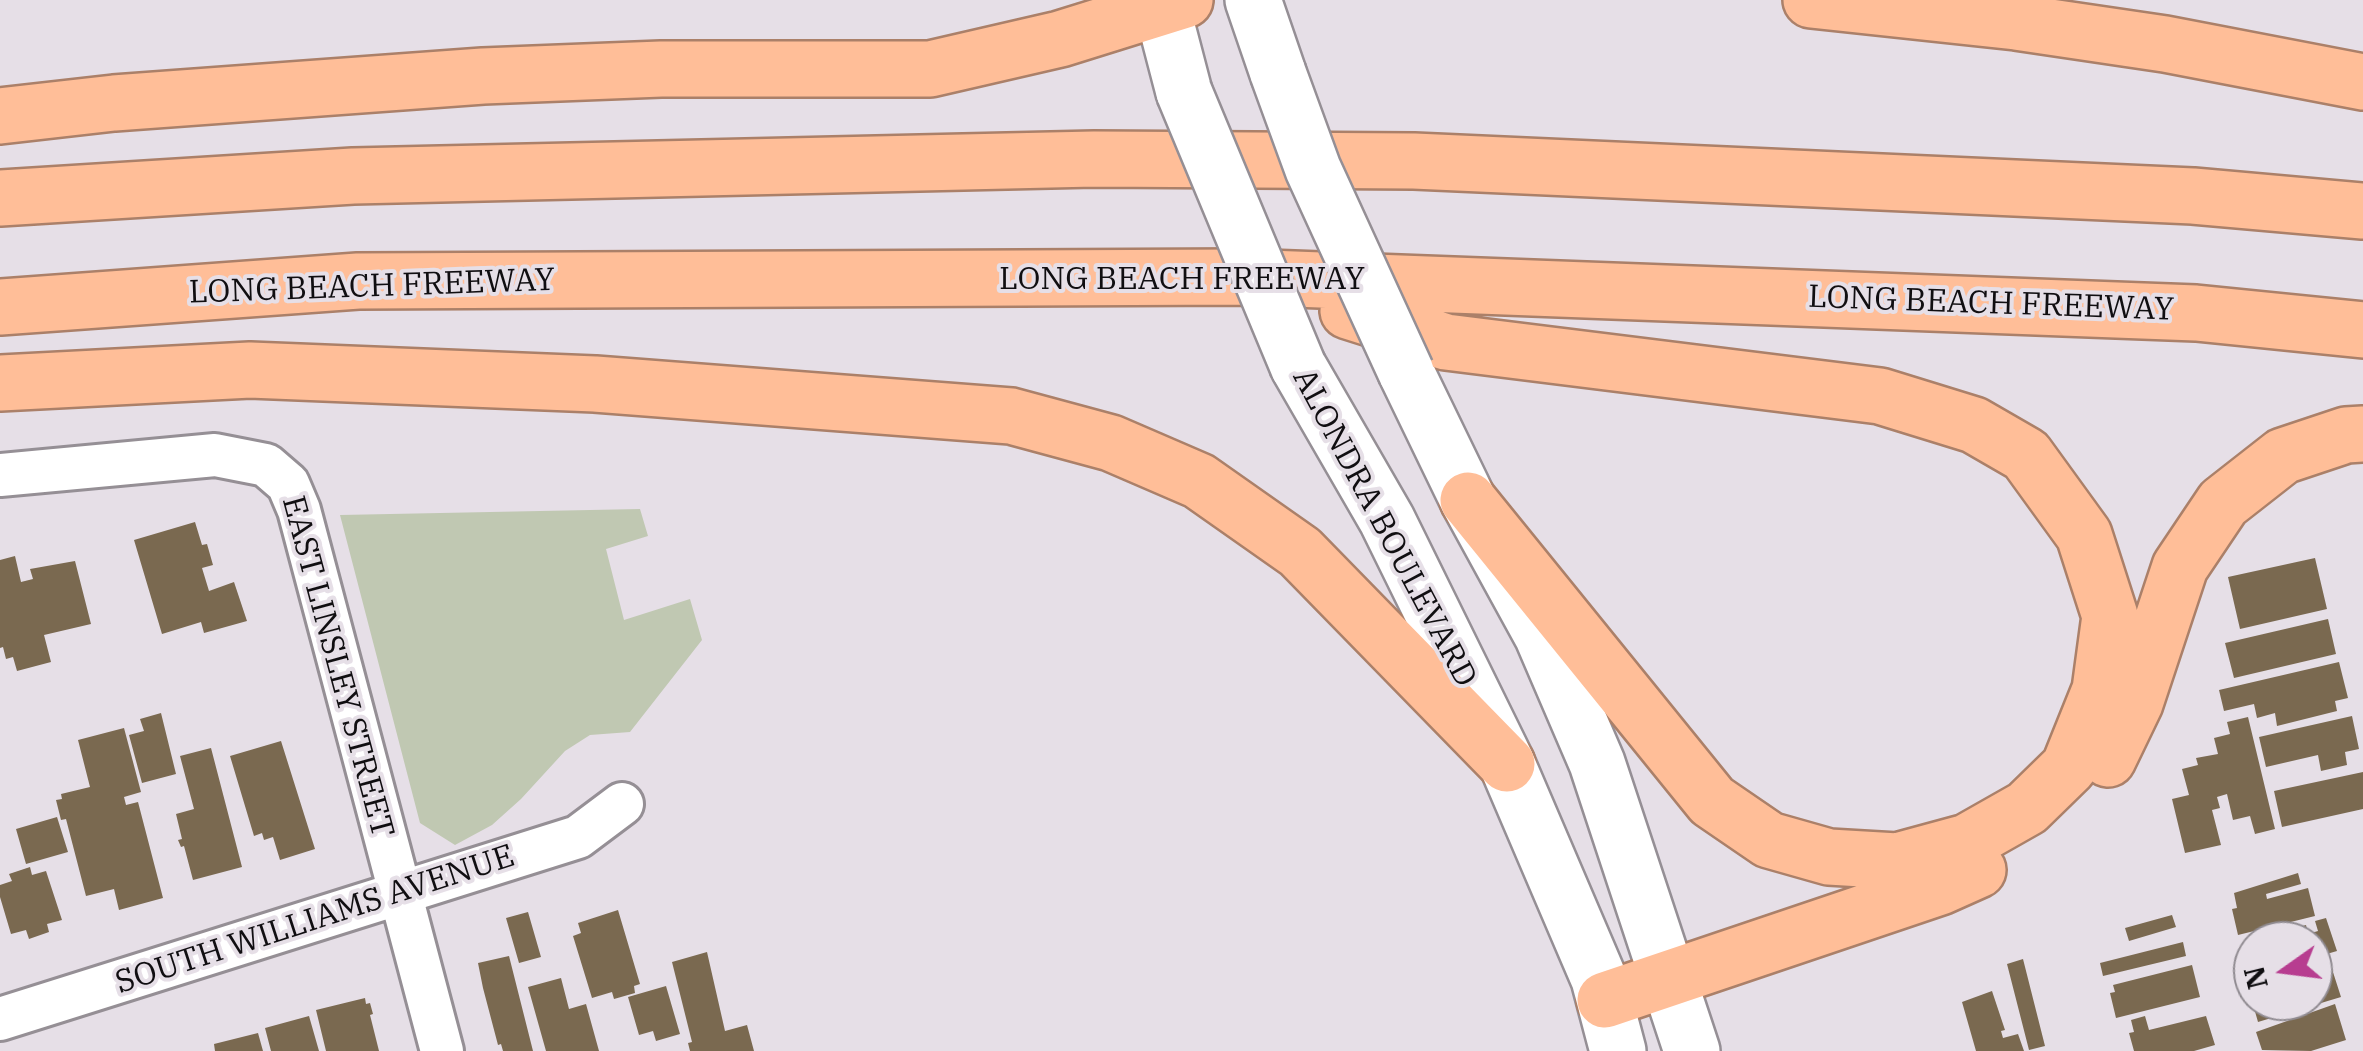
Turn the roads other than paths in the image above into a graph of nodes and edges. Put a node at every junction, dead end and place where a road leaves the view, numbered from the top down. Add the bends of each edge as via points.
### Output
1 (1049, 0) edge
2 (1253, 0) edge
3 (1811, 0) edge
4 (1169, 3) edge
5 (930, 69) junction
6 (2363, 82) edge
7 (0, 116) edge
8 (0, 198) edge
9 (2363, 211) edge
10 (1241, 276) junction
11 (0, 307) edge
12 (2363, 330) edge
13 (0, 383) edge
14 (2363, 434) edge
15 (0, 475) edge
16 (1468, 500) junction
17 (1507, 764) junction
18 (622, 804) dead end
19 (399, 894) junction
20 (1670, 979) junction
21 (0, 1020) edge
22 (1612, 1025) edge
23 (442, 1051) edge
24 (1692, 1051) edge

1 - 5 highway via 1039,12
2 - 16 main road, bridge via 1313,169
3 - 6 highway via 2128,38
4 - 5 highway
4 - 17 main road, ALONDRA BOULEVARD, bridge via 1184,92 1298,366 1386,520
5 - 7 highway via 483,76
8 - 9 highway via 353,176 1114,159 1414,161 2193,196
10 - 11 highway, LONG BEACH FREEWAY via 358,281
10 - 12 highway, LONG BEACH FREEWAY via 2196,312
10 - 16 highway via 1446,342 1880,396 1974,425 2026,456 2084,534 2110,616 2100,690 2069,768 2028,808 1966,842 1897,861 1829,856 1769,840 1712,800
13 - 17 highway via 250,370 596,384 1010,416 1111,442 1198,481 1300,552
14 - 20 highway via 2283,456 2223,503 2180,567 2135,703 2100,776 2059,825 1940,887
15 - 19 street, EAST LINSLEY STREET via 215,455 266,464 288,484
16 - 20 main road via 1542,635 1597,762
17 - 22 main road, ALONDRA BOULEVARD
18 - 19 street, SOUTH WILLIAMS AVENUE via 578,837
19 - 21 street, SOUTH WILLIAMS AVENUE
19 - 23 street, EAST LINSLEY STREET
20 - 22 highway
20 - 24 main road

